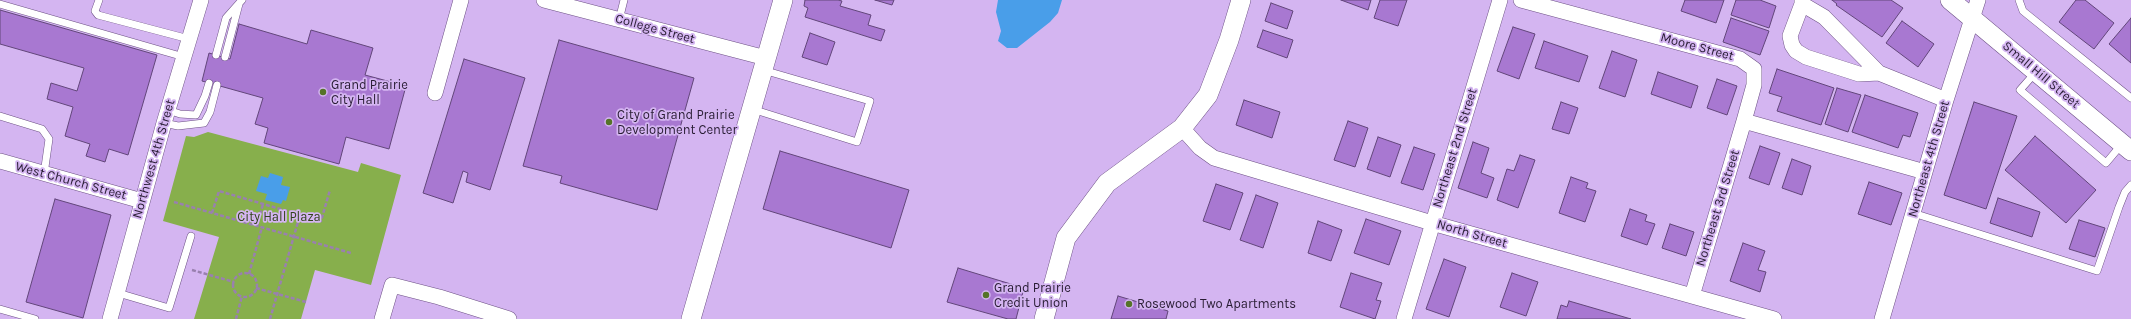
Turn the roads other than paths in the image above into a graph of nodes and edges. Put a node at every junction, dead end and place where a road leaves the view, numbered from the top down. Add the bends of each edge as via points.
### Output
1 (99, 0) edge
2 (201, 0) edge
3 (461, 0) edge
4 (544, 0) edge
5 (624, 0) edge
6 (783, 0) edge
7 (1241, 0) edge
8 (1500, 0) edge
9 (1521, 0) edge
10 (1950, 0) edge
11 (2020, 0) edge
12 (241, 1) edge
13 (1802, 2) edge
14 (0, 4) edge
15 (1975, 8) edge
16 (619, 20) junction
17 (189, 39) junction
18 (216, 55) dead end
19 (184, 57) junction
20 (225, 57) dead end
21 (765, 64) junction
22 (2036, 71) junction
23 (1879, 73) junction
24 (208, 83) dead end
25 (217, 85) dead end
26 (435, 93) dead end
27 (2131, 98) edge
28 (1946, 100) junction
29 (752, 109) junction
30 (0, 116) edge
31 (166, 117) junction
32 (1744, 121) junction
33 (1182, 128) junction
34 (2127, 147) edge
35 (0, 162) edge
36 (1925, 172) junction
37 (44, 174) junction
38 (2131, 185) edge
39 (142, 201) junction
40 (1913, 213) junction
41 (1432, 223) junction
42 (190, 236) dead end
43 (118, 293) junction
44 (1692, 296) junction
45 (0, 309) edge
46 (486, 316) edge
47 (35, 319) edge
48 (110, 319) edge
49 (382, 319) edge
50 (509, 319) edge
51 (692, 319) edge
52 (1044, 319) edge
53 (1404, 319) edge
54 (1774, 319) edge
55 (1882, 319) edge

1 - 17 lane via 95,11 98,15
2 - 17 street, Northwest 4th Street
3 - 26 street
4 - 16 street, College Street
5 - 16 lane
6 - 21 street
7 - 33 street via 1208,95
8 - 41 street, Northeast 2nd Street
9 - 32 street, Moore Street via 1740,59 1754,69 1754,85
10 - 15 street, Small Hill Street
11 - 27 lane via 2023,11
12 - 18 lane via 226,18
12 - 20 lane
13 - 23 street via 1824,17
13 - 23 street via 1790,36 1796,51 1806,57 1859,74
14 - 19 lane
15 - 22 street, Small Hill Street
15 - 28 street, Northeast 4th Street
16 - 21 street, College Street
17 - 19 street, Northwest 4th Street
19 - 31 street, Northwest 4th Street
21 - 29 street
21 - 29 lane via 870,101 857,142
22 - 34 street, Small Hill Street
22 - 34 lane via 2020,90 2106,163
23 - 28 street
24 - 31 lane via 196,115 180,114
25 - 31 lane via 210,112 204,123 178,126
28 - 36 street, Northeast 4th Street
29 - 51 street
30 - 37 lane via 42,129 49,139
31 - 39 street, Northwest 4th Street
32 - 36 street
32 - 44 street, Northeast 3rd Street
33 - 41 street, North Street via 1200,148 1214,158
33 - 52 street via 1106,183 1066,238
35 - 37 street, West Church Street
36 - 40 street, Northeast 4th Street
37 - 39 street, West Church Street
38 - 40 lane via 2119,207 2097,271
39 - 43 street, Northwest 4th Street
40 - 55 street, Northeast 4th Street
41 - 44 street, North Street
41 - 53 street, Northeast 2nd Street
42 - 43 lane via 169,308
43 - 48 street, Northwest 4th Street
44 - 54 street, North Street
45 - 47 lane
46 - 49 street via 439,297 392,285
46 - 50 street

